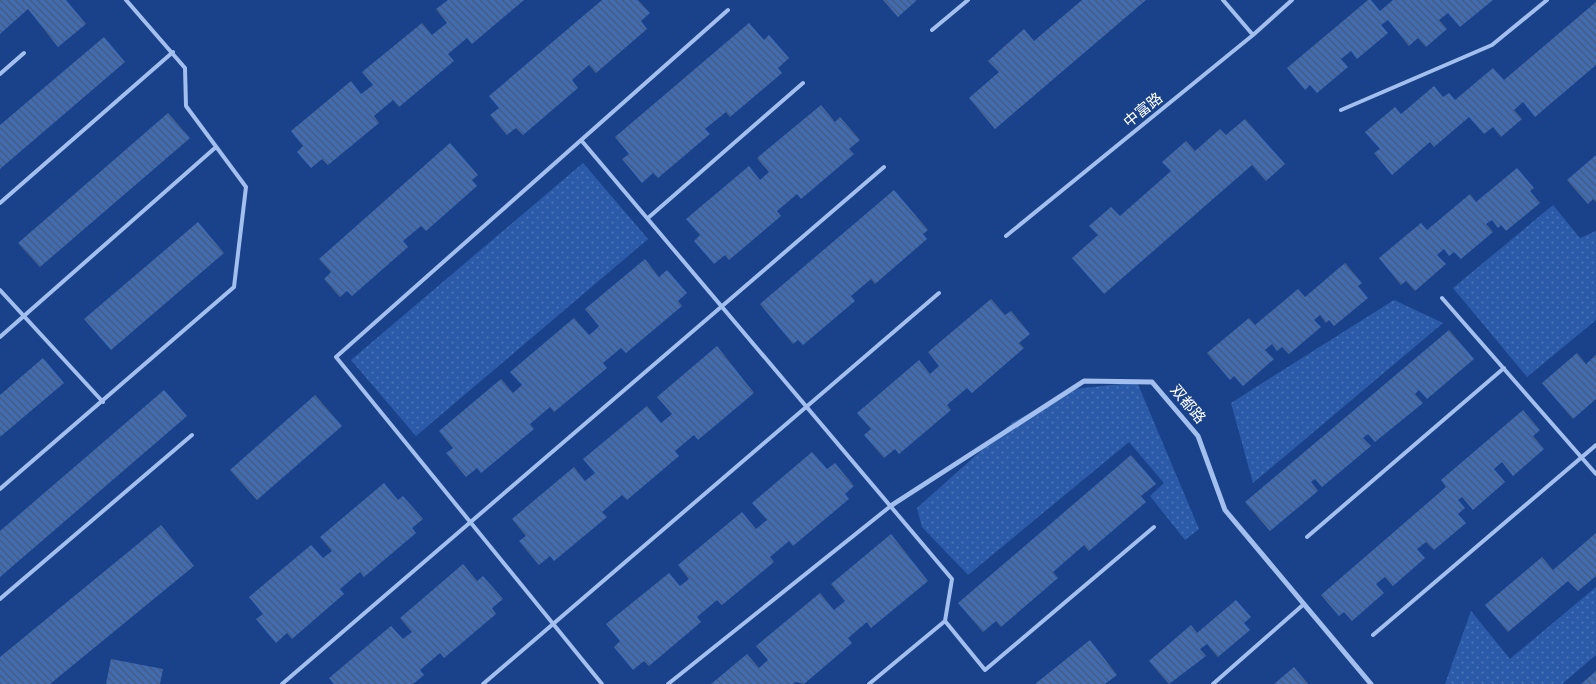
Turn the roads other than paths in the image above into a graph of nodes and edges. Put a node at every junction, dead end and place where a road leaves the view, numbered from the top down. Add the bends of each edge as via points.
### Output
1 (126, 0) edge
2 (968, 0) edge
3 (1223, 0) edge
4 (1292, 0) edge
5 (1547, 0) edge
6 (728, 10) dead end
7 (932, 30) dead end
8 (1253, 35) junction
9 (172, 52) junction
10 (24, 53) dead end
11 (0, 74) edge
12 (803, 83) dead end
13 (1341, 110) dead end
14 (581, 140) junction
15 (216, 147) junction
16 (884, 167) dead end
17 (0, 203) edge
18 (648, 218) junction
19 (1006, 236) dead end
20 (0, 290) edge
21 (939, 293) dead end
22 (1442, 298) dead end
23 (722, 306) junction
24 (24, 316) junction
25 (0, 336) edge
26 (1504, 368) junction
27 (102, 402) junction
28 (807, 406) junction
29 (192, 435) dead end
30 (1596, 445) edge
31 (1582, 457) junction
32 (1596, 474) edge
33 (0, 489) edge
34 (892, 506) junction
35 (470, 522) junction
36 (1154, 527) dead end
37 (1307, 537) dead end
38 (0, 599) edge
39 (1304, 604) junction
40 (945, 621) junction
41 (553, 624) junction
42 (1373, 635) dead end
43 (282, 684) edge
44 (483, 684) edge
45 (602, 684) edge
46 (668, 684) edge
47 (869, 684) edge
48 (1213, 684) edge
49 (1371, 684) edge

1 - 9 lane
2 - 7 lane
3 - 8 lane
4 - 8 lane, 中富路
5 - 13 lane via 1492,46
6 - 14 lane
8 - 19 lane, 中富路
9 - 15 lane via 185,68 186,106
9 - 17 lane
10 - 11 lane
12 - 18 lane
14 - 18 lane
14 - 35 lane via 336,357
15 - 24 lane
15 - 27 lane via 246,187 234,287
16 - 23 lane
18 - 23 lane
20 - 24 lane
21 - 28 lane
22 - 26 lane
23 - 28 lane
23 - 35 lane
24 - 25 lane
24 - 27 lane
26 - 31 lane
26 - 37 lane
27 - 33 lane
28 - 34 lane
28 - 41 lane
29 - 38 lane
30 - 31 lane
31 - 32 lane
31 - 42 lane
34 - 39 street, 双都路 via 1084,381 1152,382 1198,436 1225,510
34 - 40 lane via 952,580
34 - 46 lane
35 - 41 lane
35 - 43 lane
36 - 40 lane via 986,670
39 - 48 lane
39 - 49 street, 双都路
40 - 47 lane
41 - 44 lane
41 - 45 lane

